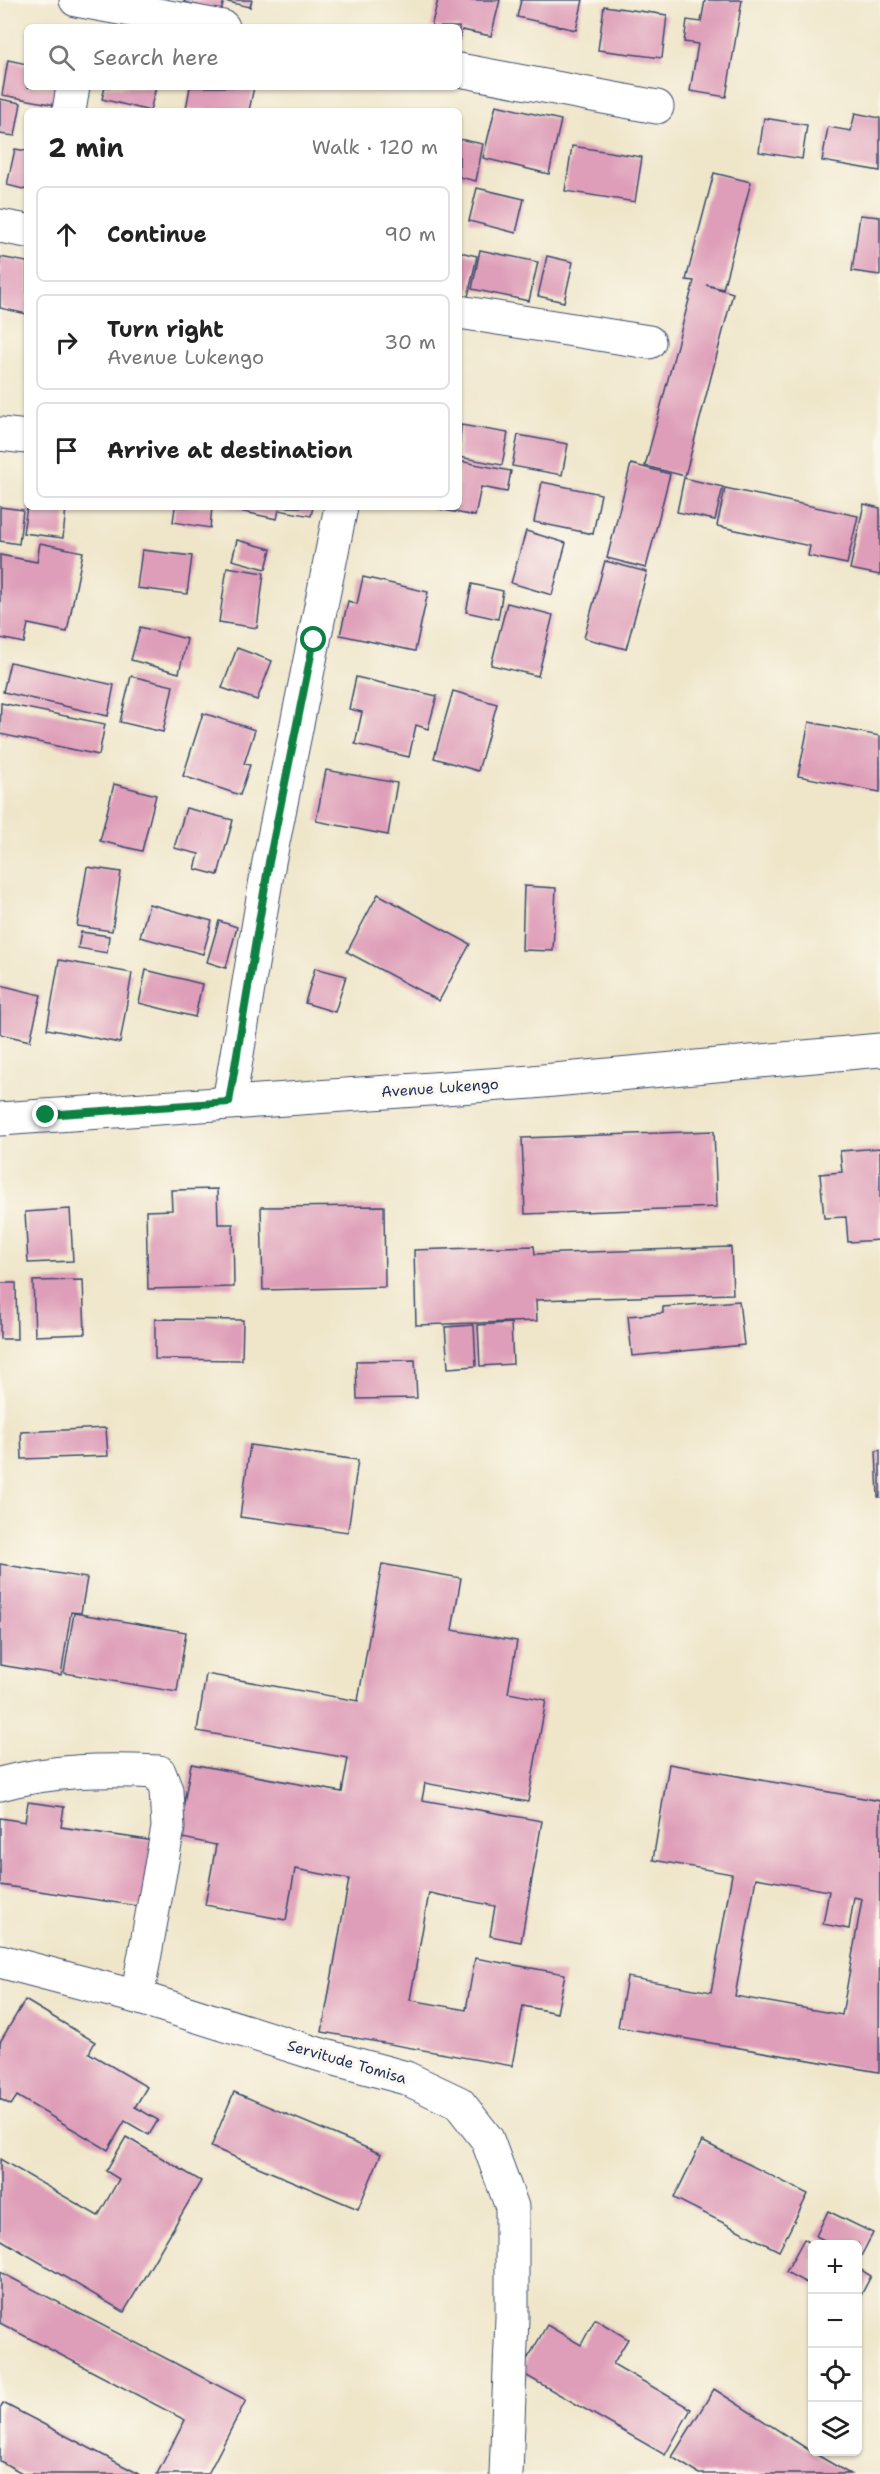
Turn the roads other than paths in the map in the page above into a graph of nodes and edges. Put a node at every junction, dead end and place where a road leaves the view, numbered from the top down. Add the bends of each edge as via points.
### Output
1 (83, 7) edge
2 (202, 24) edge
3 (462, 71) edge
4 (72, 90) edge
5 (657, 107) dead end
6 (70, 108) edge
7 (0, 226) edge
8 (24, 230) edge
9 (462, 312) edge
10 (650, 342) dead end
11 (0, 434) edge
12 (24, 437) edge
13 (340, 510) edge
14 (880, 1050) edge
15 (229, 1102) junction
16 (0, 1119) edge
17 (0, 1784) edge
18 (0, 1961) edge
19 (137, 1997) junction
20 (506, 2474) edge

1 - 2 street
3 - 5 street
4 - 6 street
7 - 8 street
9 - 10 street
11 - 12 street
13 - 15 street via 269,862
14 - 15 street, Avenue Lukengo via 532,1082
15 - 16 street, Avenue Lukengo
17 - 19 street via 35,1775 97,1769 159,1772 166,1790 168,1828
18 - 19 street, Servitude Tomisa
19 - 20 street, Servitude Tomisa via 406,2078 459,2103 487,2139 512,2207

